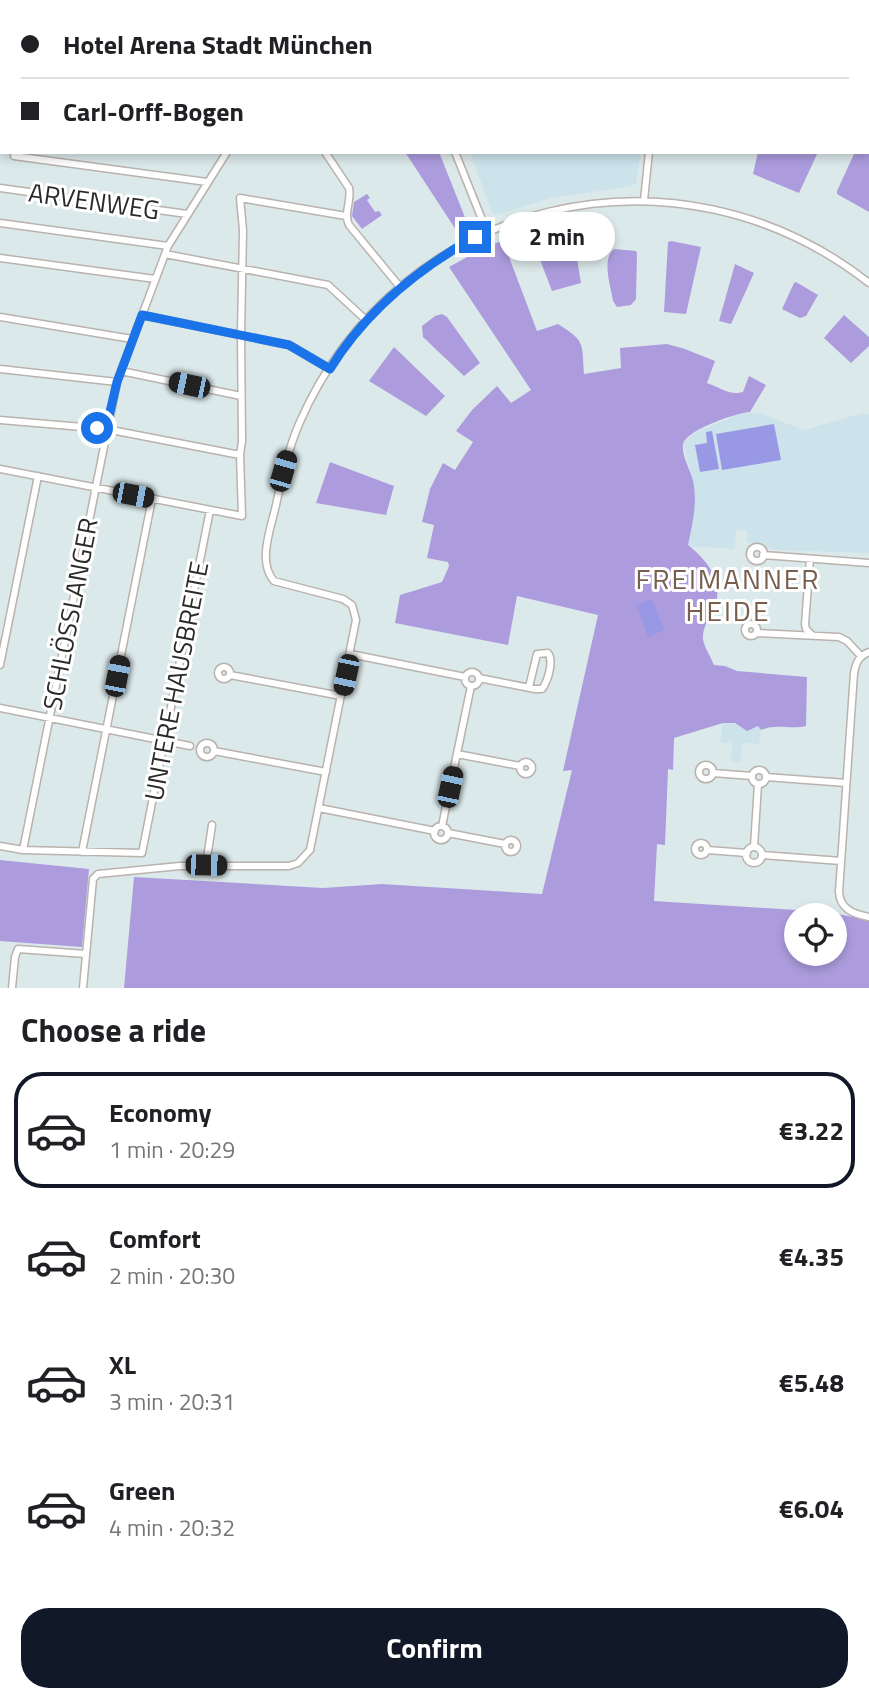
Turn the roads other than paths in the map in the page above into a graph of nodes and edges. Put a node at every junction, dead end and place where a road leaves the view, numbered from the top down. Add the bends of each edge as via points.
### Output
1 (15, 154) edge
2 (226, 154) edge
3 (326, 154) edge
4 (456, 154) edge
5 (649, 154) edge
6 (207, 182) junction
7 (0, 188) edge
8 (644, 200) junction
9 (187, 214) junction
10 (346, 216) junction
11 (0, 223) edge
12 (487, 232) junction
13 (168, 246) junction
14 (165, 254) junction
15 (0, 258) edge
16 (241, 269) junction
17 (155, 279) junction
18 (869, 283) edge
19 (400, 287) junction
20 (142, 315) junction
21 (0, 317) edge
22 (366, 320) junction
23 (241, 334) junction
24 (132, 339) junction
25 (0, 369) edge
26 (330, 369) junction
27 (121, 371) junction
28 (117, 382) junction
29 (241, 396) junction
30 (0, 419) edge
31 (106, 429) junction
32 (240, 455) junction
33 (0, 468) edge
34 (38, 476) junction
35 (95, 487) junction
36 (152, 499) junction
37 (210, 510) junction
38 (763, 555) dead end
39 (810, 559) junction
40 (869, 563) edge
41 (758, 632) dead end
42 (813, 636) junction
43 (869, 652) edge
44 (350, 654) junction
45 (861, 656) junction
46 (0, 665) edge
47 (230, 675) dead end
48 (465, 677) junction
49 (479, 678) junction
50 (471, 686) junction
51 (529, 687) junction
52 (341, 696) junction
53 (0, 708) edge
54 (48, 718) junction
55 (106, 730) junction
56 (163, 741) junction
57 (190, 746) dead end
58 (214, 751) dead end
59 (457, 754) junction
60 (520, 766) dead end
61 (326, 772) junction
62 (713, 773) dead end
63 (752, 776) junction
64 (766, 777) junction
65 (846, 783) junction
66 (758, 784) junction
67 (319, 808) junction
68 (212, 825) dead end
69 (442, 826) junction
70 (435, 831) junction
71 (447, 833) junction
72 (505, 844) dead end
73 (0, 846) edge
74 (754, 848) junction
75 (23, 850) junction
76 (707, 850) dead end
77 (82, 852) junction
78 (747, 853) junction
79 (762, 856) junction
80 (841, 861) junction
81 (206, 865) junction
82 (869, 917) edge
83 (86, 954) junction
84 (12, 988) edge
85 (83, 988) edge

1 - 6 street
2 - 6 street, SCHLÖSSLANGER
3 - 10 street via 349,188
4 - 12 street
5 - 8 street
6 - 9 street, SCHLÖSSLANGER
7 - 9 street, ARVENWEG
8 - 12 street via 558,210
8 - 18 street via 695,205 761,222 807,242
9 - 13 street, SCHLÖSSLANGER
10 - 16 street via 240,198
10 - 19 street
11 - 13 street
12 - 19 street via 444,255
13 - 14 street, SCHLÖSSLANGER
14 - 16 street
14 - 17 street, SCHLÖSSLANGER
15 - 17 street
16 - 22 street via 328,285
16 - 23 street
17 - 20 street, SCHLÖSSLANGER
19 - 22 street
20 - 23 street
20 - 24 street, SCHLÖSSLANGER
21 - 24 street
22 - 26 street
23 - 26 street via 289,345
23 - 29 street
24 - 27 street, SCHLÖSSLANGER
25 - 28 street
26 - 44 street via 292,442 265,566 274,581 348,601 356,620
27 - 28 street, SCHLÖSSLANGER
27 - 29 street
28 - 31 street, SCHLÖSSLANGER
29 - 32 street
30 - 31 street
31 - 32 street
31 - 35 street, SCHLÖSSLANGER
32 - 37 street via 242,516
33 - 34 street
34 - 35 street
34 - 46 street
35 - 36 street
35 - 54 street, SCHLÖSSLANGER
36 - 37 street
36 - 55 street
37 - 56 street, UNTERE HAUSBREITE
38 - 39 street
39 - 40 street
39 - 42 street via 806,629
41 - 42 street
42 - 45 street via 844,638
43 - 45 street
44 - 48 street
44 - 52 street
45 - 65 street via 854,673
47 - 52 street
48 - 49 street via 474,672
48 - 50 street
49 - 50 street
49 - 51 street
50 - 59 street
51 - 51 street via 544,687 552,657 548,653 537,654
52 - 61 street
53 - 54 street
54 - 55 street
54 - 75 street, SCHLÖSSLANGER
55 - 56 street
55 - 77 street
56 - 57 street
56 - 77 street, UNTERE HAUSBREITE via 142,853
58 - 61 street
59 - 60 street
59 - 69 street
61 - 67 street
62 - 63 street
63 - 64 street via 759,770
63 - 66 street
64 - 65 street
64 - 66 street
65 - 80 street
66 - 74 street
67 - 70 street
67 - 81 street via 310,850 299,863
68 - 81 street
69 - 70 street
69 - 71 street
70 - 71 street via 440,839
71 - 72 street
73 - 75 street
74 - 78 street
74 - 79 street
75 - 77 street
76 - 78 street
78 - 79 street via 753,863
79 - 80 street
80 - 82 street via 841,902 853,913
81 - 83 street via 98,874 93,879
83 - 84 street via 18,949
83 - 85 street

